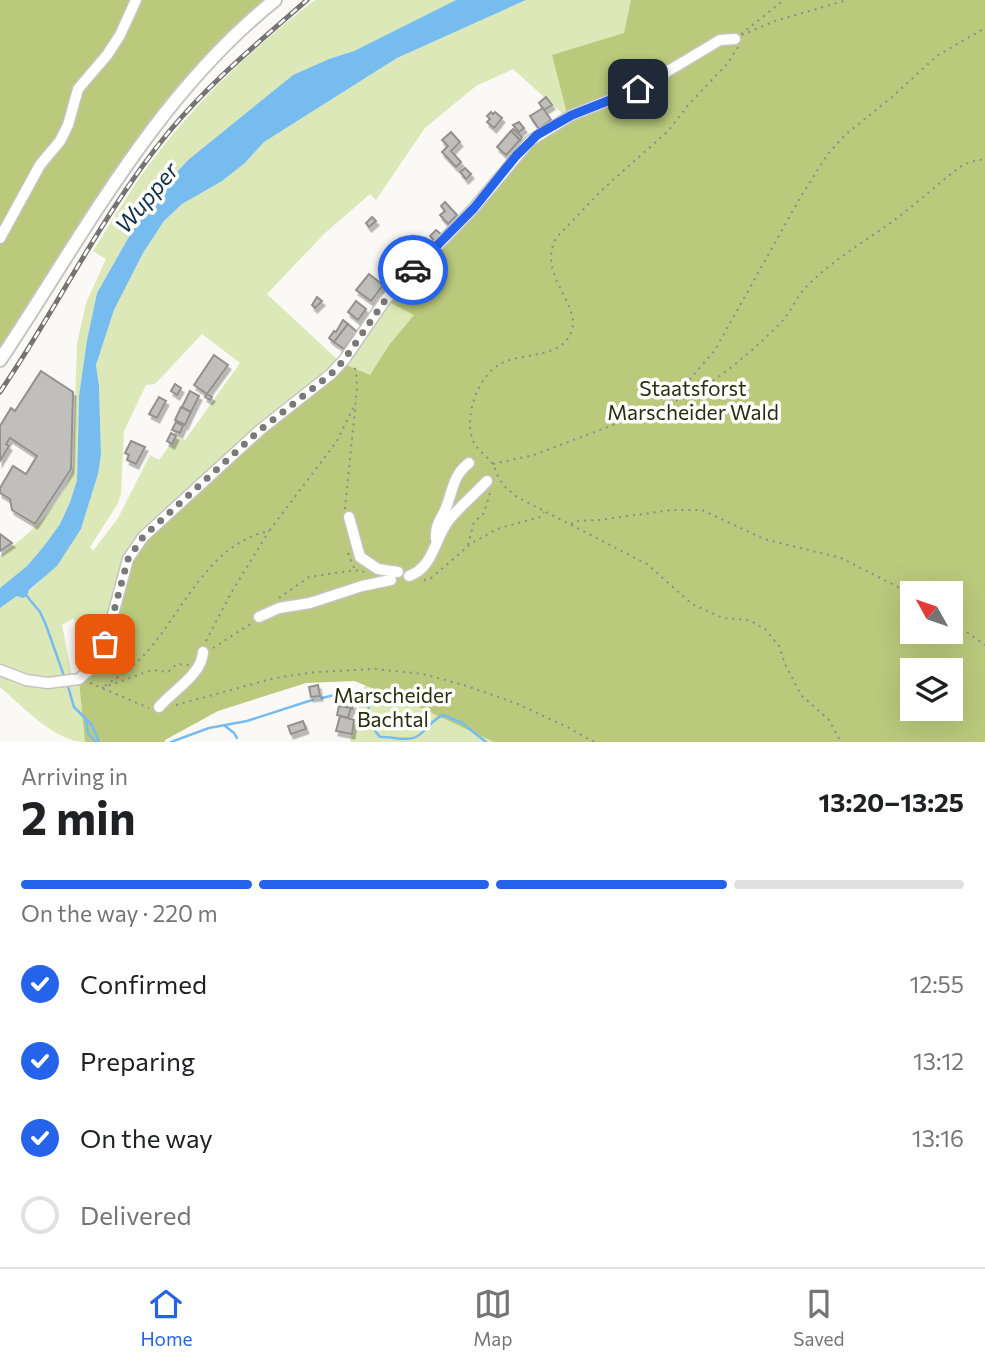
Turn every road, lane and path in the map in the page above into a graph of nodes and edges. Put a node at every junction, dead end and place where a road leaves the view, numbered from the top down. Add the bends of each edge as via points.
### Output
1 (136, 0) edge
2 (275, 0) edge
3 (784, 0) edge
4 (848, 0) edge
5 (985, 28) edge
6 (734, 38) junction
7 (985, 159) edge
8 (0, 238) edge
9 (0, 360) edge
10 (353, 365) dead end
11 (667, 401) junction
12 (353, 408) junction
13 (469, 463) dead end
14 (493, 464) junction
15 (498, 477) junction
16 (490, 484) junction
17 (544, 512) junction
18 (346, 518) joint
19 (570, 525) junction
20 (269, 531) junction
21 (437, 547) junction
22 (348, 548) dead end
23 (355, 570) dead end
24 (409, 576) dead end
25 (900, 588) edge
26 (259, 617) dead end
27 (963, 629) edge
28 (985, 645) edge
29 (203, 652) joint
30 (0, 670) edge
31 (70, 681) junction
32 (101, 688) junction
33 (159, 707) junction
34 (594, 742) edge
35 (841, 742) edge

1 - 8 street via 120,36 78,89 60,141 40,164
2 - 9 main road via 204,67 156,122
3 - 6 path
4 - 6 path
5 - 11 path via 938,55 836,145 811,180 715,350
6 - 14 path via 736,53 668,131 603,189 551,246 552,266 572,330 556,348 502,363 482,384 473,406 471,436
6 - 31 street via 720,40 638,89 572,115 530,141 474,208 386,299 331,374 260,430 143,537 128,559 105,644 95,663
7 - 11 path via 961,167 823,272 783,320 725,372 685,398
10 - 12 path
11 - 14 path via 534,456
12 - 18 path
12 - 20 path via 338,441
13 - 21 street via 454,478 447,507 436,523
14 - 15 path
15 - 16 path
15 - 17 path via 517,497
16 - 17 path via 484,513 474,522 468,546 497,529
16 - 21 street via 447,522
17 - 19 path
18 - 26 street via 360,556 395,576
19 - 25 path via 576,520 702,510 764,539 841,558
19 - 35 path via 648,564 692,604 765,629 779,646 801,695 829,720
20 - 29 path via 230,593
20 - 32 path via 250,535 221,556 146,653
21 - 24 street via 417,573
22 - 23 path
27 - 28 path
29 - 33 street via 192,675
30 - 31 street via 36,682
31 - 32 path
32 - 33 path via 137,704
33 - 34 path via 275,678 375,669 423,674 464,685 518,704

